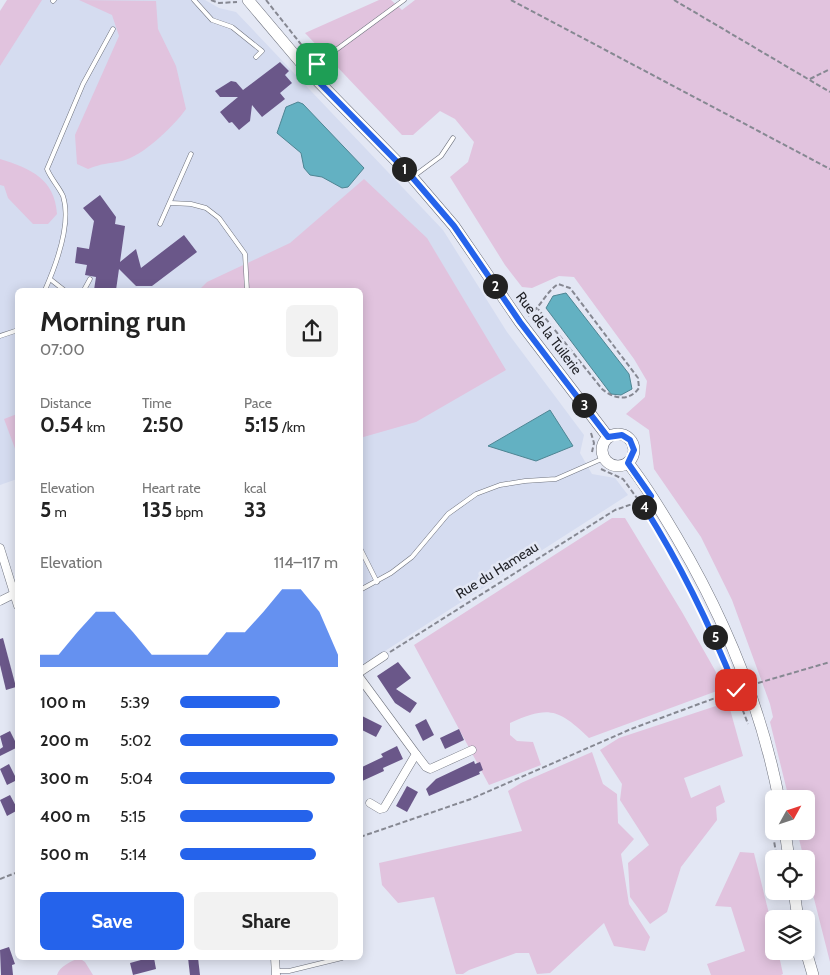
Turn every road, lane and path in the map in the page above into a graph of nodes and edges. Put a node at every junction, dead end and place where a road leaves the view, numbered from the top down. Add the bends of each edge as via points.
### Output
1 (201, 0) edge
2 (211, 0) edge
3 (266, 0) edge
4 (404, 0) edge
5 (511, 0) edge
6 (674, 0) edge
7 (243, 1) edge
8 (196, 2) edge
9 (113, 29) dead end
10 (256, 57) dead end
11 (313, 59) dead end
12 (830, 69) edge
13 (308, 71) junction
14 (808, 80) junction
15 (830, 92) edge
16 (453, 138) dead end
17 (191, 154) dead end
18 (830, 169) edge
19 (412, 177) junction
20 (171, 203) junction
21 (160, 224) dead end
22 (50, 279) junction
23 (90, 279) dead end
24 (46, 288) edge
25 (61, 288) edge
26 (85, 288) edge
27 (248, 288) edge
28 (538, 309) junction
29 (520, 322) junction
30 (15, 331) edge
31 (0, 336) edge
32 (593, 429) dead end
33 (608, 437) junction
34 (592, 452) dead end
35 (602, 463) junction
36 (628, 463) junction
37 (646, 499) junction
38 (0, 548) edge
39 (363, 554) edge
40 (377, 582) junction
41 (363, 589) edge
42 (14, 594) junction
43 (15, 597) edge
44 (0, 601) edge
45 (384, 656) joint
46 (830, 662) edge
47 (363, 670) edge
48 (363, 682) edge
49 (748, 686) junction
50 (736, 690) junction
51 (749, 726) dead end
52 (472, 750) dead end
53 (416, 754) junction
54 (777, 790) edge
55 (370, 804) dead end
56 (363, 836) edge
57 (15, 873) edge
58 (0, 879) edge
59 (275, 960) edge
60 (334, 960) edge
61 (809, 960) edge
62 (276, 973) edge
63 (813, 975) edge

1 - 8 lane
2 - 7 path via 219,3
3 - 11 path
4 - 13 lane
5 - 18 path
6 - 14 path
7 - 13 street, Rue de la Tuilerie
8 - 10 lane via 212,20 232,27 256,45 262,51
9 - 22 lane via 83,84 47,169 63,196 64,215 60,250
12 - 14 path
13 - 19 street, Rue de la Tuilerie
14 - 15 path
16 - 19 lane via 441,156
17 - 20 lane
19 - 29 street, Rue de la Tuilerie via 454,226
20 - 21 lane
20 - 27 lane via 206,208 219,218 245,254
22 - 24 lane
22 - 25 lane
23 - 26 lane
28 - 28 path via 544,296 558,284 570,288 638,378 639,388 625,398 610,396
28 - 29 path
29 - 33 street, Rue de la Tuilerie
30 - 31 lane
32 - 34 path
33 - 35 street via 602,449
33 - 36 street via 622,435 630,440 634,450
35 - 36 street via 615,466
35 - 37 path
35 - 40 lane via 556,480 500,485 476,494 448,514 412,556
36 - 37 street
37 - 45 path, Rue du Hameau via 615,510
37 - 49 street via 685,552 718,614
37 - 50 path via 716,639
38 - 42 street
39 - 40 lane
40 - 41 lane
42 - 43 street
42 - 44 street
45 - 47 street
46 - 49 path
48 - 53 street
49 - 50 path
49 - 54 street
50 - 51 path
50 - 56 path via 631,729 470,799
52 - 53 street via 430,769
53 - 55 street via 384,808
57 - 58 path
59 - 62 street
60 - 62 lane
61 - 63 street

